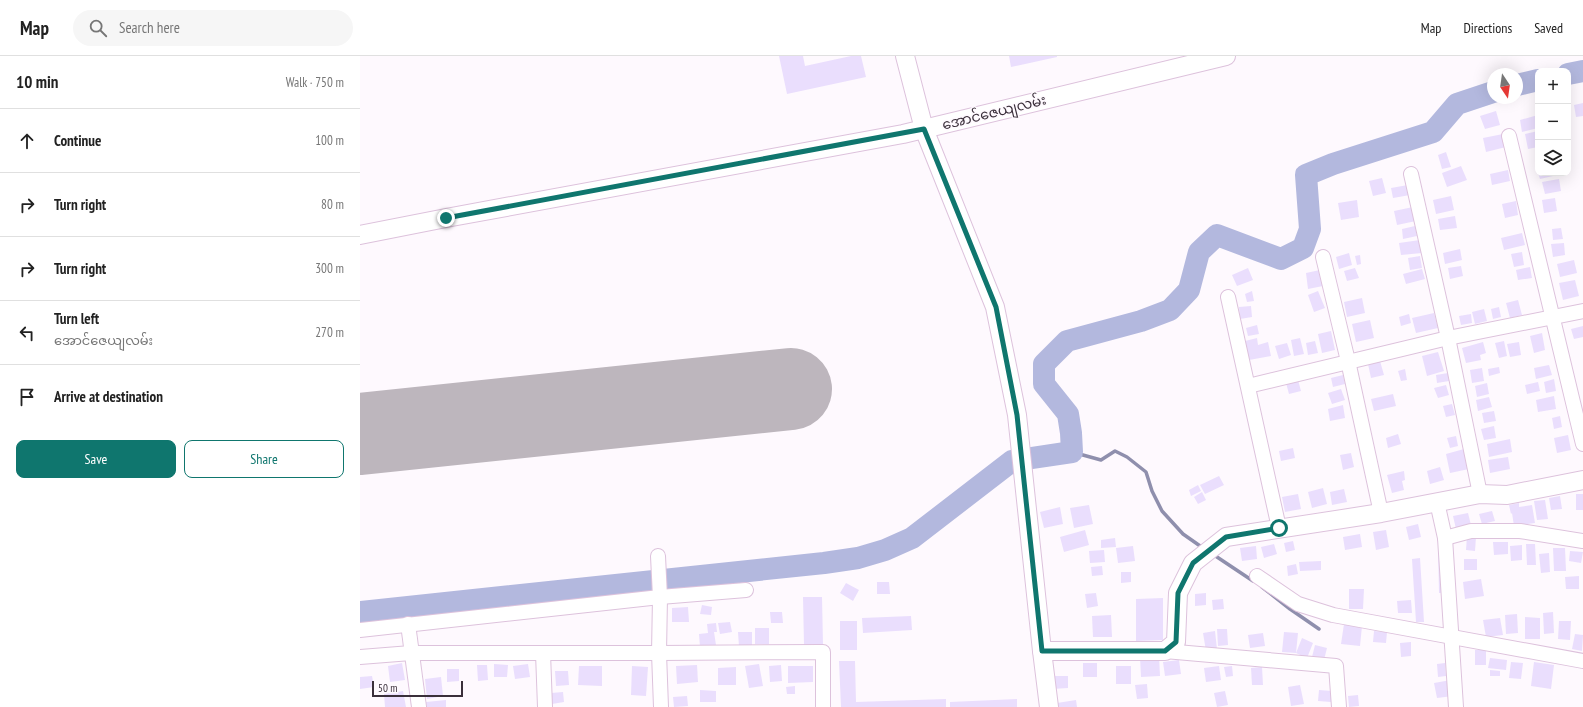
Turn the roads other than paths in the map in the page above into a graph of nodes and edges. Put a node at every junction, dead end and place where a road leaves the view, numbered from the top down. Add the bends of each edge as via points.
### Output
1 (905, 56) edge
2 (1226, 56) edge
3 (924, 129) junction
4 (1510, 136) dead end
5 (1412, 174) dead end
6 (360, 235) edge
7 (1323, 257) dead end
8 (1228, 297) dead end
9 (1583, 311) edge
10 (1553, 317) junction
11 (1448, 338) junction
12 (1348, 361) junction
13 (1248, 386) junction
14 (1583, 444) edge
15 (1583, 480) edge
16 (1480, 494) junction
17 (1437, 502) junction
18 (1381, 513) junction
19 (1279, 528) junction
20 (1445, 538) junction
21 (1583, 541) edge
22 (658, 556) dead end
23 (1257, 576) dead end
24 (746, 590) dead end
25 (660, 597) junction
26 (408, 624) junction
27 (360, 630) edge
28 (1452, 637) junction
29 (1042, 651) junction
30 (1165, 651) junction
31 (411, 653) junction
32 (543, 653) junction
33 (659, 653) junction
34 (360, 657) edge
35 (1583, 661) edge
36 (419, 707) edge
37 (545, 707) edge
38 (661, 707) edge
39 (823, 707) edge
40 (1049, 707) edge
41 (1340, 707) edge
42 (1456, 707) edge

1 - 3 street
2 - 3 street, အောင်ဇေယျလမ်း
3 - 6 street, အောင်ဇေယျလမ်း
3 - 29 street via 996,307 1017,415
4 - 10 street
5 - 11 street
7 - 12 street
8 - 13 street
9 - 10 street
10 - 11 street
10 - 14 street
11 - 12 street
11 - 16 street
12 - 13 street
12 - 18 street
13 - 19 street
15 - 16 street via 1507,494
16 - 17 street
17 - 18 street
17 - 20 street
18 - 19 street
19 - 30 street via 1226,537 1193,563 1178,593 1176,642
20 - 21 street via 1471,531 1513,531
20 - 28 street
22 - 25 street
23 - 28 street via 1298,604 1333,615
24 - 25 street
25 - 26 street
25 - 33 street
26 - 27 street
26 - 31 street
28 - 35 street
28 - 42 street
29 - 30 street
29 - 40 street
30 - 41 street via 1336,666
31 - 32 street
31 - 34 street
31 - 36 street
32 - 33 street
32 - 37 street
33 - 38 street
33 - 39 street via 823,652

